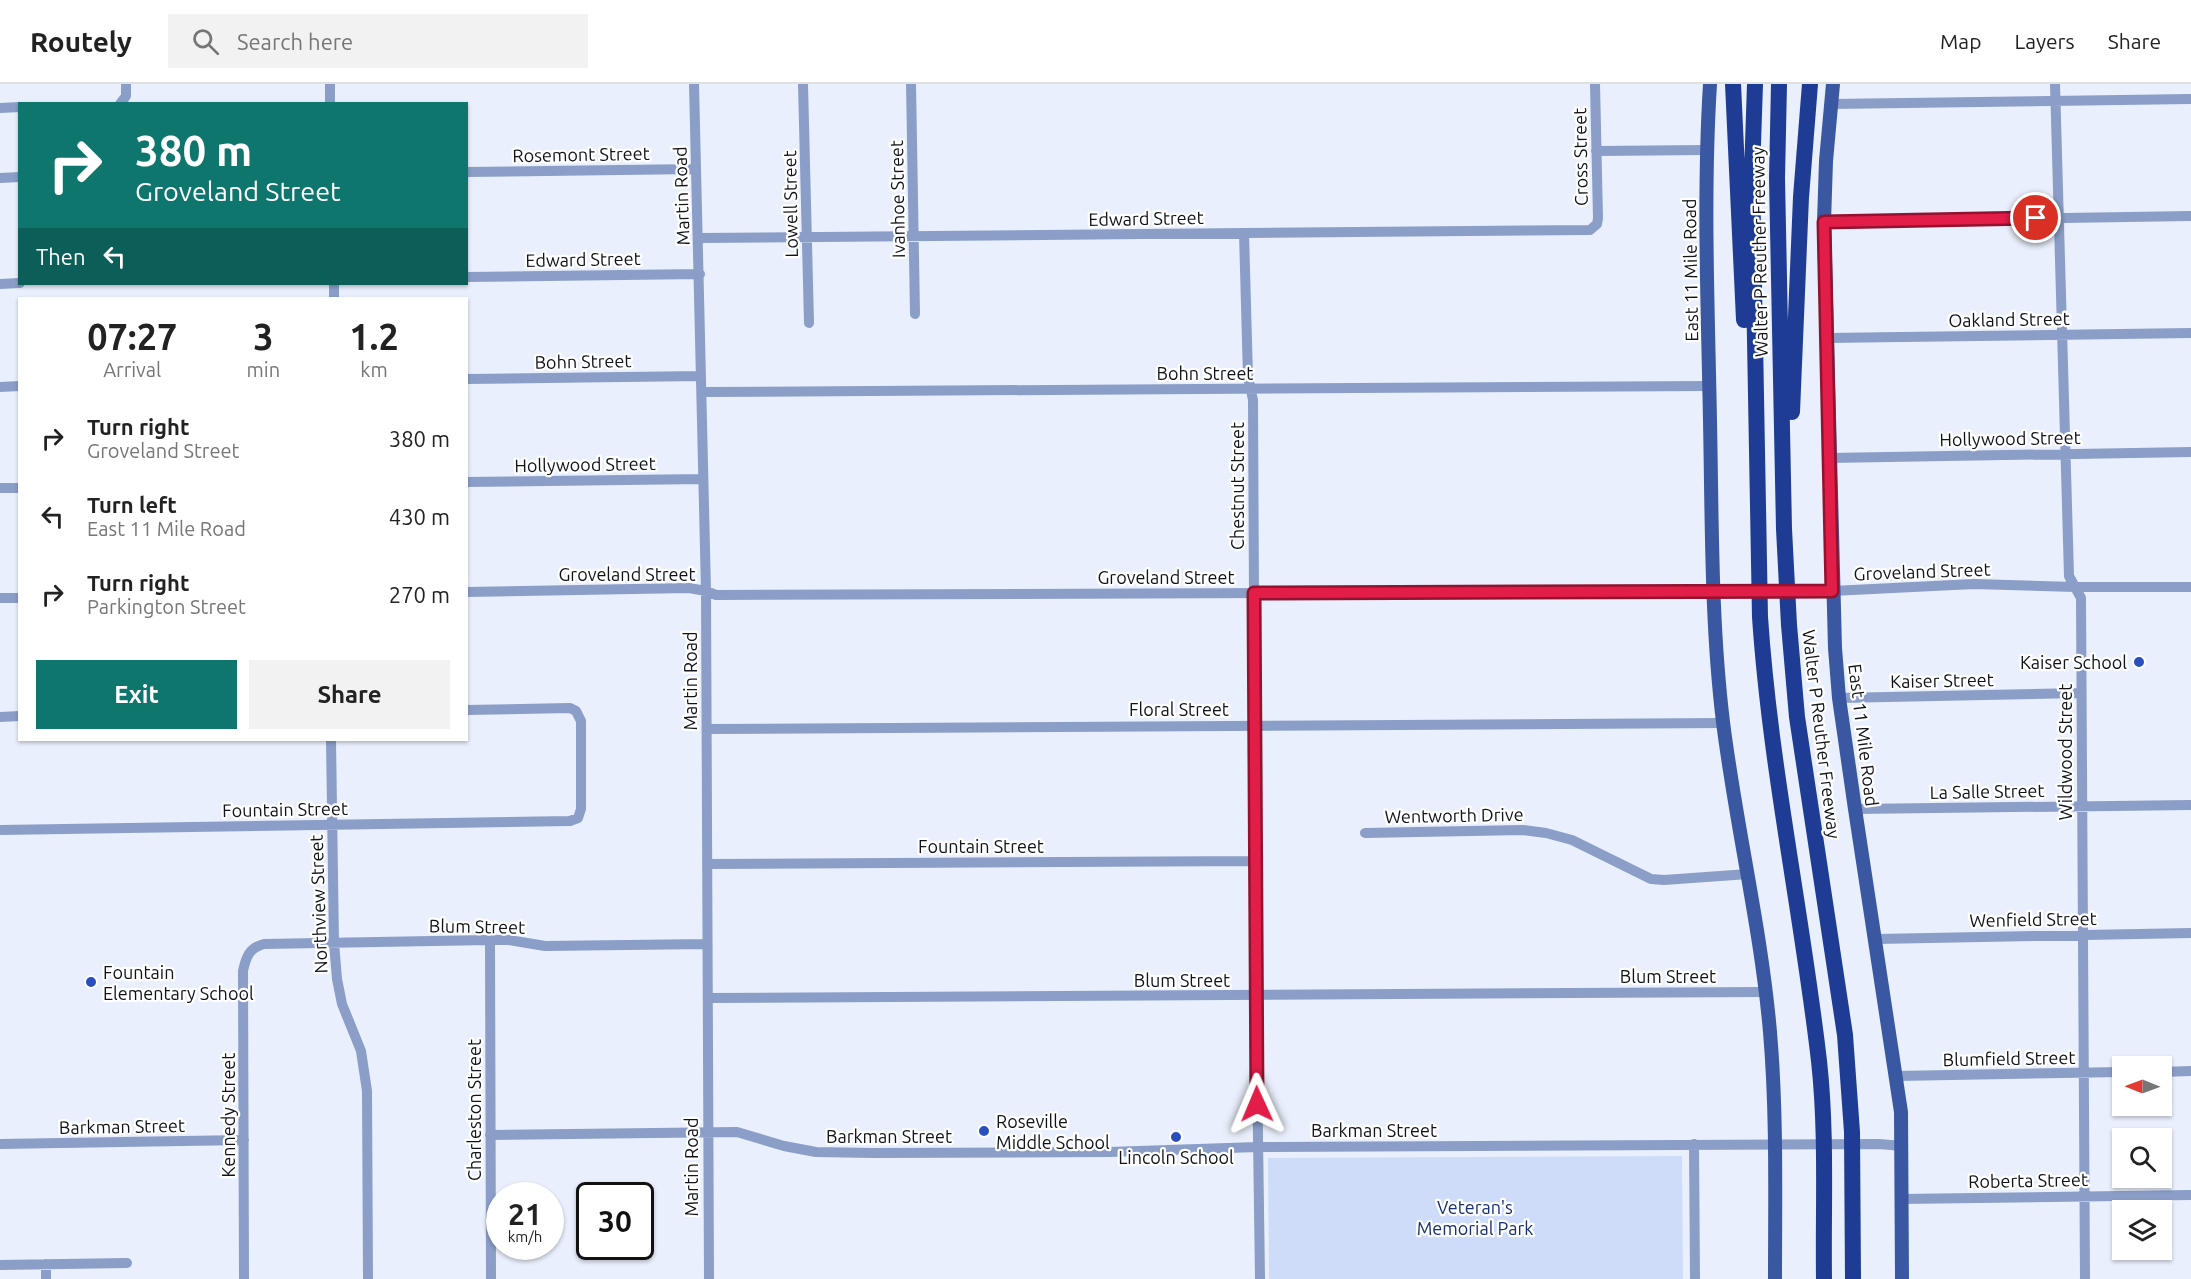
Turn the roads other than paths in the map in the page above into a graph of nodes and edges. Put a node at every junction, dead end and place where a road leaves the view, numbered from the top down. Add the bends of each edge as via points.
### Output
1 (126, 84) edge
2 (330, 84) edge
3 (694, 84) edge
4 (803, 84) edge
5 (911, 84) edge
6 (1595, 84) edge
7 (1710, 84) edge
8 (1732, 84) edge
9 (1755, 84) edge
10 (1779, 84) edge
11 (1810, 84) edge
12 (1833, 84) edge
13 (2055, 84) edge
14 (2191, 99) edge
15 (2055, 100) junction
16 (122, 102) edge
17 (330, 102) edge
18 (1831, 104) junction
19 (18, 107) edge
20 (0, 108) edge
21 (1706, 150) junction
22 (1596, 151) junction
23 (696, 169) junction
24 (468, 172) edge
25 (18, 177) edge
26 (0, 178) edge
27 (2191, 216) edge
28 (2059, 217) junction
29 (1824, 222) junction
30 (1594, 228) joint
31 (1244, 233) junction
32 (807, 236) junction
33 (915, 237) junction
34 (699, 238) junction
35 (700, 274) junction
36 (468, 277) edge
37 (18, 283) edge
38 (0, 284) edge
39 (915, 314) dead end
40 (809, 323) dead end
41 (2191, 333) edge
42 (2062, 334) junction
43 (1827, 338) junction
44 (701, 376) junction
45 (468, 380) edge
46 (18, 386) edge
47 (1710, 386) junction
48 (0, 387) edge
49 (1251, 389) junction
50 (702, 392) junction
51 (1757, 416) junction
52 (2191, 452) edge
53 (2066, 453) junction
54 (1829, 458) junction
55 (704, 479) junction
56 (468, 482) edge
57 (0, 488) edge
58 (18, 488) edge
59 (1786, 565) junction
60 (2191, 586) edge
61 (2075, 587) junction
62 (706, 591) junction
63 (1713, 591) junction
64 (1832, 591) junction
65 (468, 592) edge
66 (1254, 593) junction
67 (0, 598) edge
68 (18, 598) edge
69 (2081, 693) junction
70 (1839, 698) junction
71 (468, 710) edge
72 (18, 716) edge
73 (0, 717) edge
74 (1723, 723) junction
75 (1255, 725) junction
76 (707, 729) junction
77 (331, 741) edge
78 (2082, 806) junction
79 (2191, 806) edge
80 (1855, 809) junction
81 (333, 825) junction
82 (0, 830) edge
83 (1365, 832) dead end
84 (1256, 861) junction
85 (707, 864) junction
86 (1748, 874) junction
87 (2191, 933) edge
88 (2083, 934) junction
89 (1876, 939) junction
90 (489, 940) junction
91 (334, 943) junction
92 (707, 944) junction
93 (249, 952) joint
94 (1764, 992) junction
95 (1256, 996) junction
96 (708, 998) junction
97 (2191, 1071) edge
98 (2084, 1072) junction
99 (2112, 1072) edge
100 (2172, 1072) edge
101 (1896, 1077) junction
102 (708, 1131) junction
103 (490, 1135) junction
104 (244, 1140) junction
105 (0, 1144) edge
106 (1694, 1144) junction
107 (1774, 1146) junction
108 (1902, 1146) junction
109 (1257, 1147) junction
110 (2085, 1195) junction
111 (2191, 1195) edge
112 (1901, 1199) junction
113 (127, 1263) dead end
114 (46, 1264) junction
115 (0, 1265) edge
116 (46, 1279) edge
117 (244, 1279) edge
118 (368, 1279) edge
119 (491, 1279) edge
120 (708, 1279) edge
121 (1260, 1279) edge
122 (1695, 1279) edge
123 (1775, 1279) edge
124 (1824, 1279) edge
125 (1853, 1279) edge
126 (1902, 1279) edge
127 (2085, 1279) edge

1 - 16 street
2 - 17 street
3 - 23 street, Martin Road
4 - 32 street, Lowell Street
5 - 33 street, Ivanhoe Street
6 - 22 street, Cross Street
7 - 21 main road, East 11 Mile Road
8 - 51 highway via 1746,350
9 - 51 highway, Walter P Reuther Freeway via 1752,174
10 - 59 highway, Walter P Reuther Freeway via 1777,189
11 - 59 highway via 1792,407 1794,530
12 - 18 main road, East 11 Mile Road
13 - 15 street, Wildwood Street
14 - 15 street
15 - 18 street
15 - 28 street, Wildwood Street
18 - 29 main road, East 11 Mile Road
19 - 20 street
21 - 22 street
21 - 47 main road, East 11 Mile Road
22 - 30 street, Cross Street via 1598,218
23 - 24 street, Rosemont Street
23 - 34 street, Martin Road
25 - 26 street
27 - 28 street
28 - 29 street
28 - 42 street, Wildwood Street
29 - 43 main road, East 11 Mile Road
30 - 31 street, Edward Street
31 - 33 street, Edward Street
31 - 49 street, Chestnut Street
32 - 33 street, Edward Street
32 - 34 street, Edward Street
32 - 40 street, Lowell Street
33 - 39 street, Ivanhoe Street
34 - 35 street, Martin Road
35 - 36 street, Edward Street
35 - 44 street, Martin Road
37 - 38 street
41 - 42 street, Oakland Street
42 - 43 street, Oakland Street
42 - 53 street, Wildwood Street
43 - 54 main road, East 11 Mile Road
44 - 45 street, Bohn Street
44 - 50 street, Martin Road
46 - 48 street
47 - 49 street, Bohn Street
47 - 63 main road, East 11 Mile Road
49 - 50 street, Bohn Street
49 - 66 street, Chestnut Street
50 - 55 street, Martin Road
51 - 124 highway, Walter P Reuther Freeway via 1764,676 1820,1063
52 - 53 street, Hollywood Street
53 - 54 street, Hollywood Street
53 - 61 street, Wildwood Street via 2068,576
54 - 64 main road, East 11 Mile Road
55 - 56 street, Hollywood Street
55 - 62 street, Martin Road
57 - 58 street
59 - 125 highway, Walter P Reuther Freeway via 1797,717 1848,1070
60 - 61 street, Groveland Street
61 - 64 street, Groveland Street via 1974,584
61 - 69 street, Wildwood Street via 2081,598
62 - 65 street, Groveland Street via 689,588
62 - 66 street, Groveland Street via 716,595
62 - 76 street, Martin Road
63 - 64 street, Groveland Street
63 - 66 street, Groveland Street
63 - 74 main road, East 11 Mile Road
64 - 70 main road, East 11 Mile Road
66 - 75 street, Chestnut Street
67 - 68 street
69 - 70 street, Kaiser Street
69 - 78 street, Wildwood Street
70 - 80 main road, East 11 Mile Road
71 - 81 street, Fountain Street via 576,711 581,721 578,818 570,822
72 - 73 street
74 - 75 street, Floral Street
74 - 86 main road, East 11 Mile Road
75 - 76 street, Floral Street
75 - 84 street, Chestnut Street
76 - 85 street, Martin Road
77 - 81 street, Northview Street
78 - 79 street, La Salle Street
78 - 80 street, La Salle Street
78 - 88 street, Wildwood Street
80 - 89 main road, East 11 Mile Road
81 - 82 street, Fountain Street
81 - 91 street, Northview Street
83 - 86 street, Wentworth Drive via 1523,830 1572,840 1651,879
84 - 85 street, Fountain Street
84 - 95 street, Chestnut Street
85 - 92 street, Martin Road
86 - 94 main road, East 11 Mile Road
87 - 88 street, Wenfield Street
88 - 89 street, Wenfield Street
88 - 98 street, Wildwood Street
89 - 101 main road, East 11 Mile Road
90 - 91 street, Blum Street
90 - 92 street, Blum Street via 545,946
90 - 103 street, Charleston Street
91 - 93 street, Blum Street via 264,944
91 - 118 street, Northview Street via 339,992 362,1051 368,1091
92 - 96 street, Martin Road
93 - 104 street, Kennedy Street via 243,971
94 - 95 street, Blum Street
94 - 107 main road, East 11 Mile Road via 1771,1048
95 - 96 street, Blum Street
95 - 109 street, Chestnut Street
96 - 102 street, Martin Road
97 - 100 street
98 - 99 street, Blumfield Street
98 - 101 street, Blumfield Street
98 - 110 street, Wildwood Street
101 - 108 main road, East 11 Mile Road
102 - 103 street, Barkman Street
102 - 109 street, Barkman Street via 738,1132 816,1152 1109,1152
102 - 120 street, Martin Road
103 - 119 street, Charleston Street
104 - 105 street, Barkman Street
104 - 117 street, Kennedy Street
106 - 107 street, Barkman Street
106 - 109 street, Barkman Street
106 - 122 street
107 - 108 street, Barkman Street
107 - 123 main road, East 11 Mile Road
108 - 112 main road, East 11 Mile Road
109 - 121 street, Chestnut Street
110 - 111 street, Roberta Street
110 - 112 street, Roberta Street
110 - 127 street, Wildwood Street
112 - 126 main road, East 11 Mile Road
113 - 114 street
114 - 115 street
114 - 116 street

